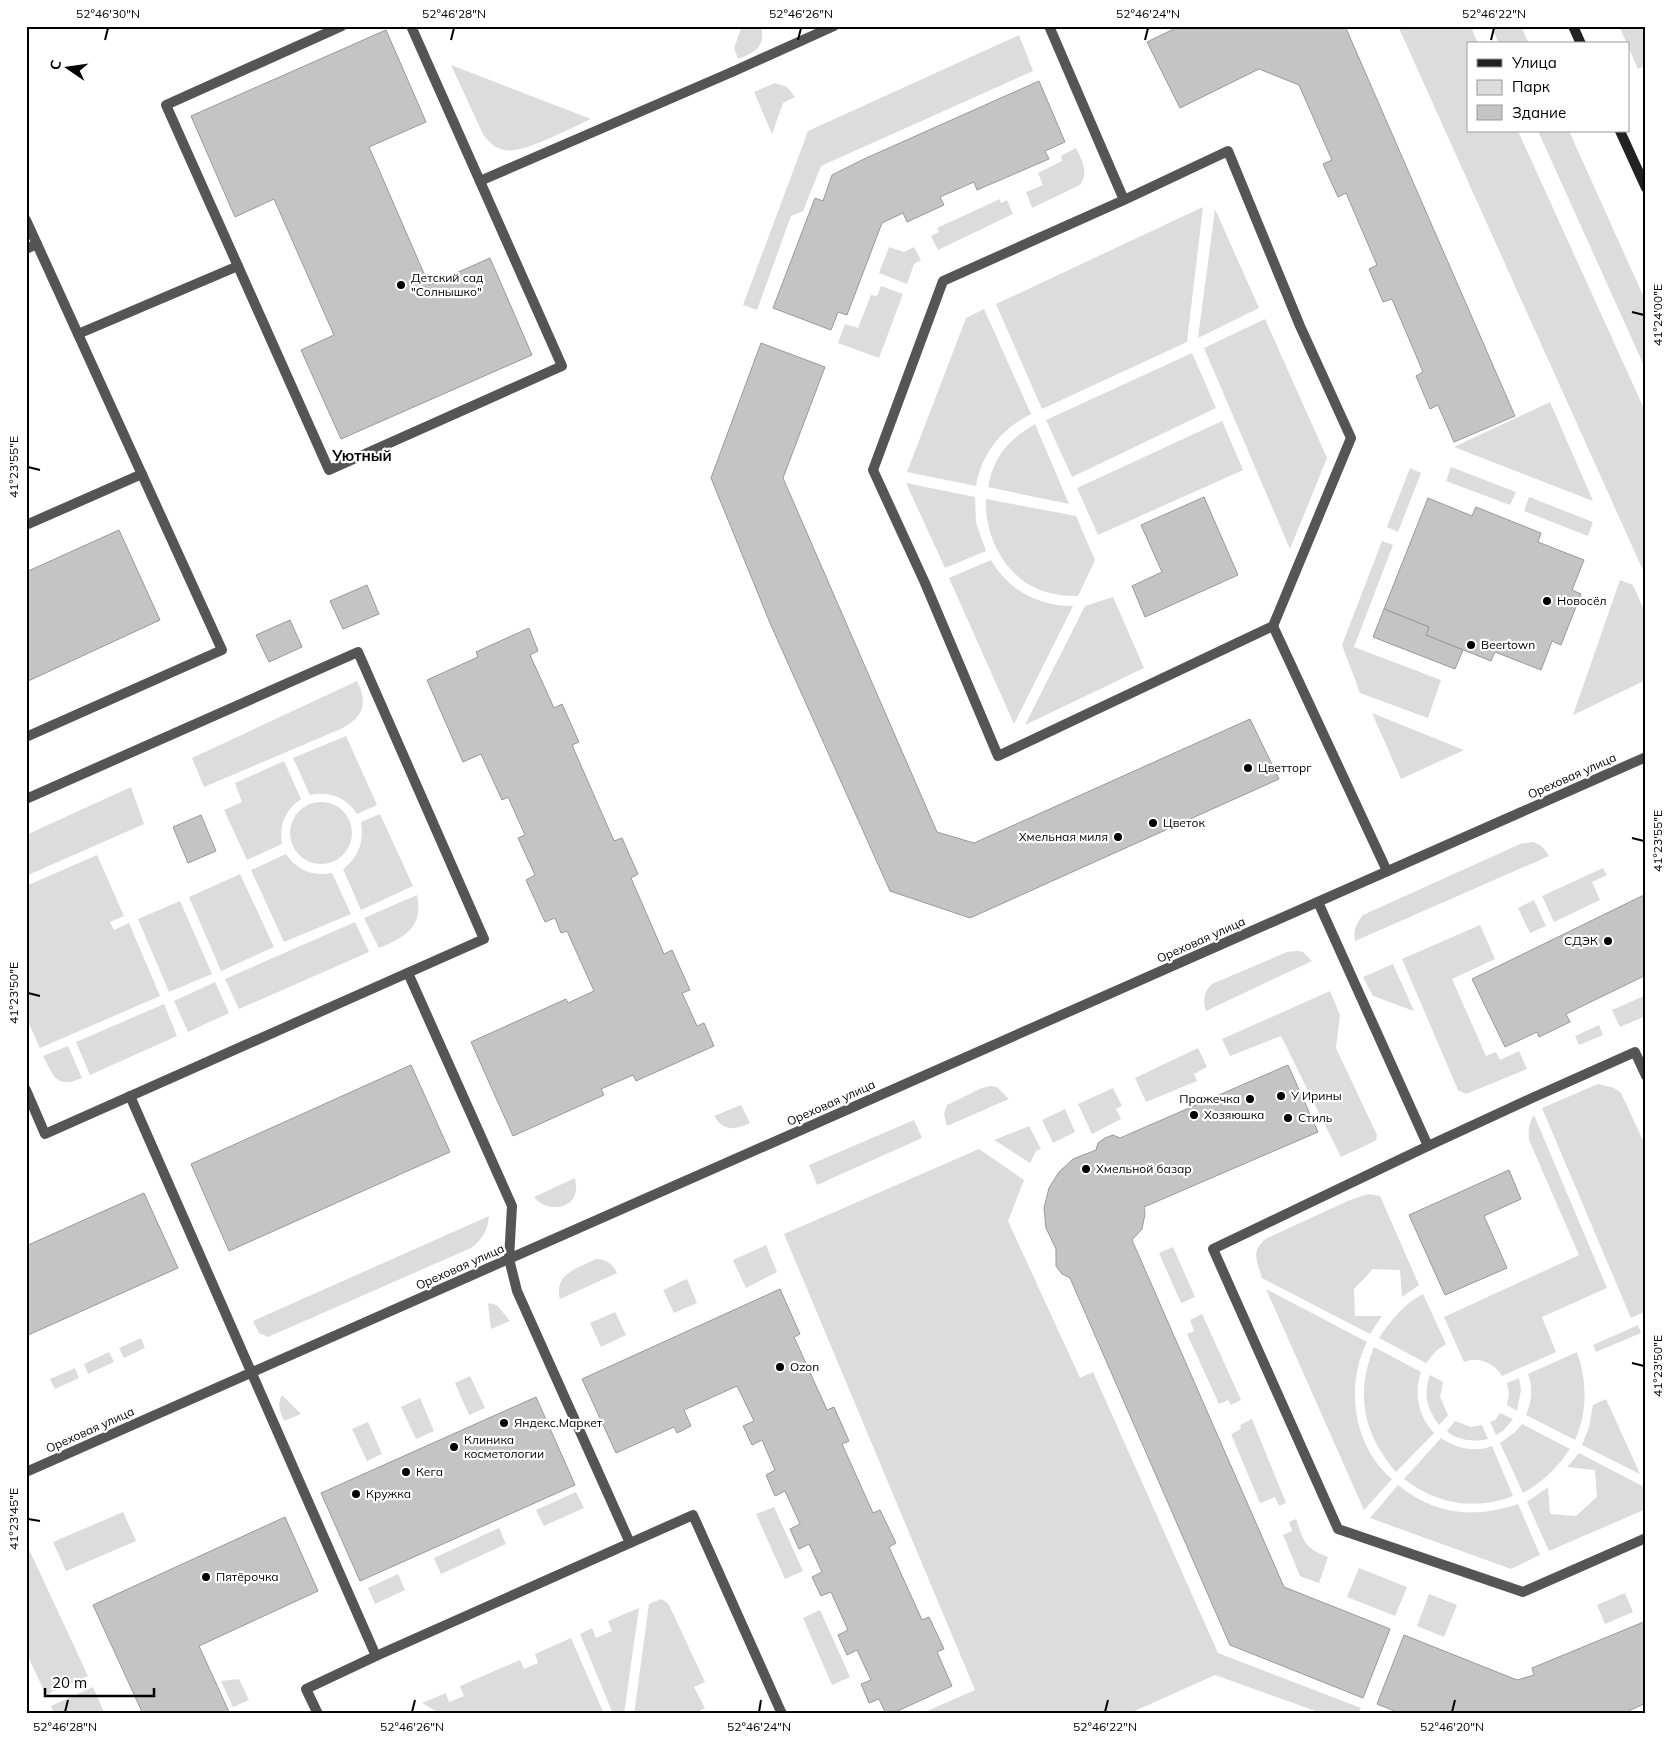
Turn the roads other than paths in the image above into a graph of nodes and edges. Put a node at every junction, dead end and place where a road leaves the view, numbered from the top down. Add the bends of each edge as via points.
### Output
1 (342, 26) edge
2 (411, 26) edge
3 (834, 26) edge
4 (1049, 26) edge
5 (1573, 26) edge
6 (1580, 42) edge
7 (1620, 132) edge
8 (480, 181) junction
9 (1646, 188) edge
10 (1124, 200) junction
11 (26, 220) edge
12 (37, 244) junction
13 (26, 249) edge
14 (238, 266) junction
15 (78, 334) junction
16 (142, 474) junction
17 (26, 525) edge
18 (1273, 626) junction
19 (26, 737) edge
20 (1646, 757) edge
21 (26, 799) edge
22 (1387, 871) junction
23 (1318, 902) junction
24 (408, 973) junction
25 (1646, 1076) edge
26 (26, 1090) edge
27 (130, 1096) junction
28 (1428, 1146) junction
29 (509, 1259) junction
30 (251, 1373) junction
31 (26, 1472) edge
32 (1646, 1538) edge
33 (630, 1543) junction
34 (376, 1656) junction
35 (318, 1714) edge
36 (782, 1714) edge

1 - 14 street via 166,105
2 - 8 street
3 - 8 street
4 - 10 street
5 - 6 main road
7 - 9 main road
8 - 14 street via 562,366 328,470
10 - 18 street via 1228,151 1300,326 1351,438
10 - 18 street via 943,281 873,470 998,756
11 - 12 street
12 - 13 street
12 - 15 street
14 - 15 street
15 - 16 street
16 - 17 street
16 - 19 street via 222,650
18 - 22 street
20 - 22 street, Ореховая улица
21 - 24 street via 358,652 484,939
22 - 23 street, Ореховая улица
23 - 28 street
23 - 29 street, Ореховая улица
24 - 27 street
24 - 29 street via 512,1206
25 - 28 street via 1635,1052
26 - 27 street via 46,1134
27 - 30 street
28 - 32 street via 1213,1249 1338,1529 1523,1592
29 - 30 street, Ореховая улица
29 - 33 street via 517,1291
30 - 31 street, Ореховая улица
30 - 34 street
33 - 34 street
33 - 36 street via 692,1516
34 - 35 street via 306,1689

